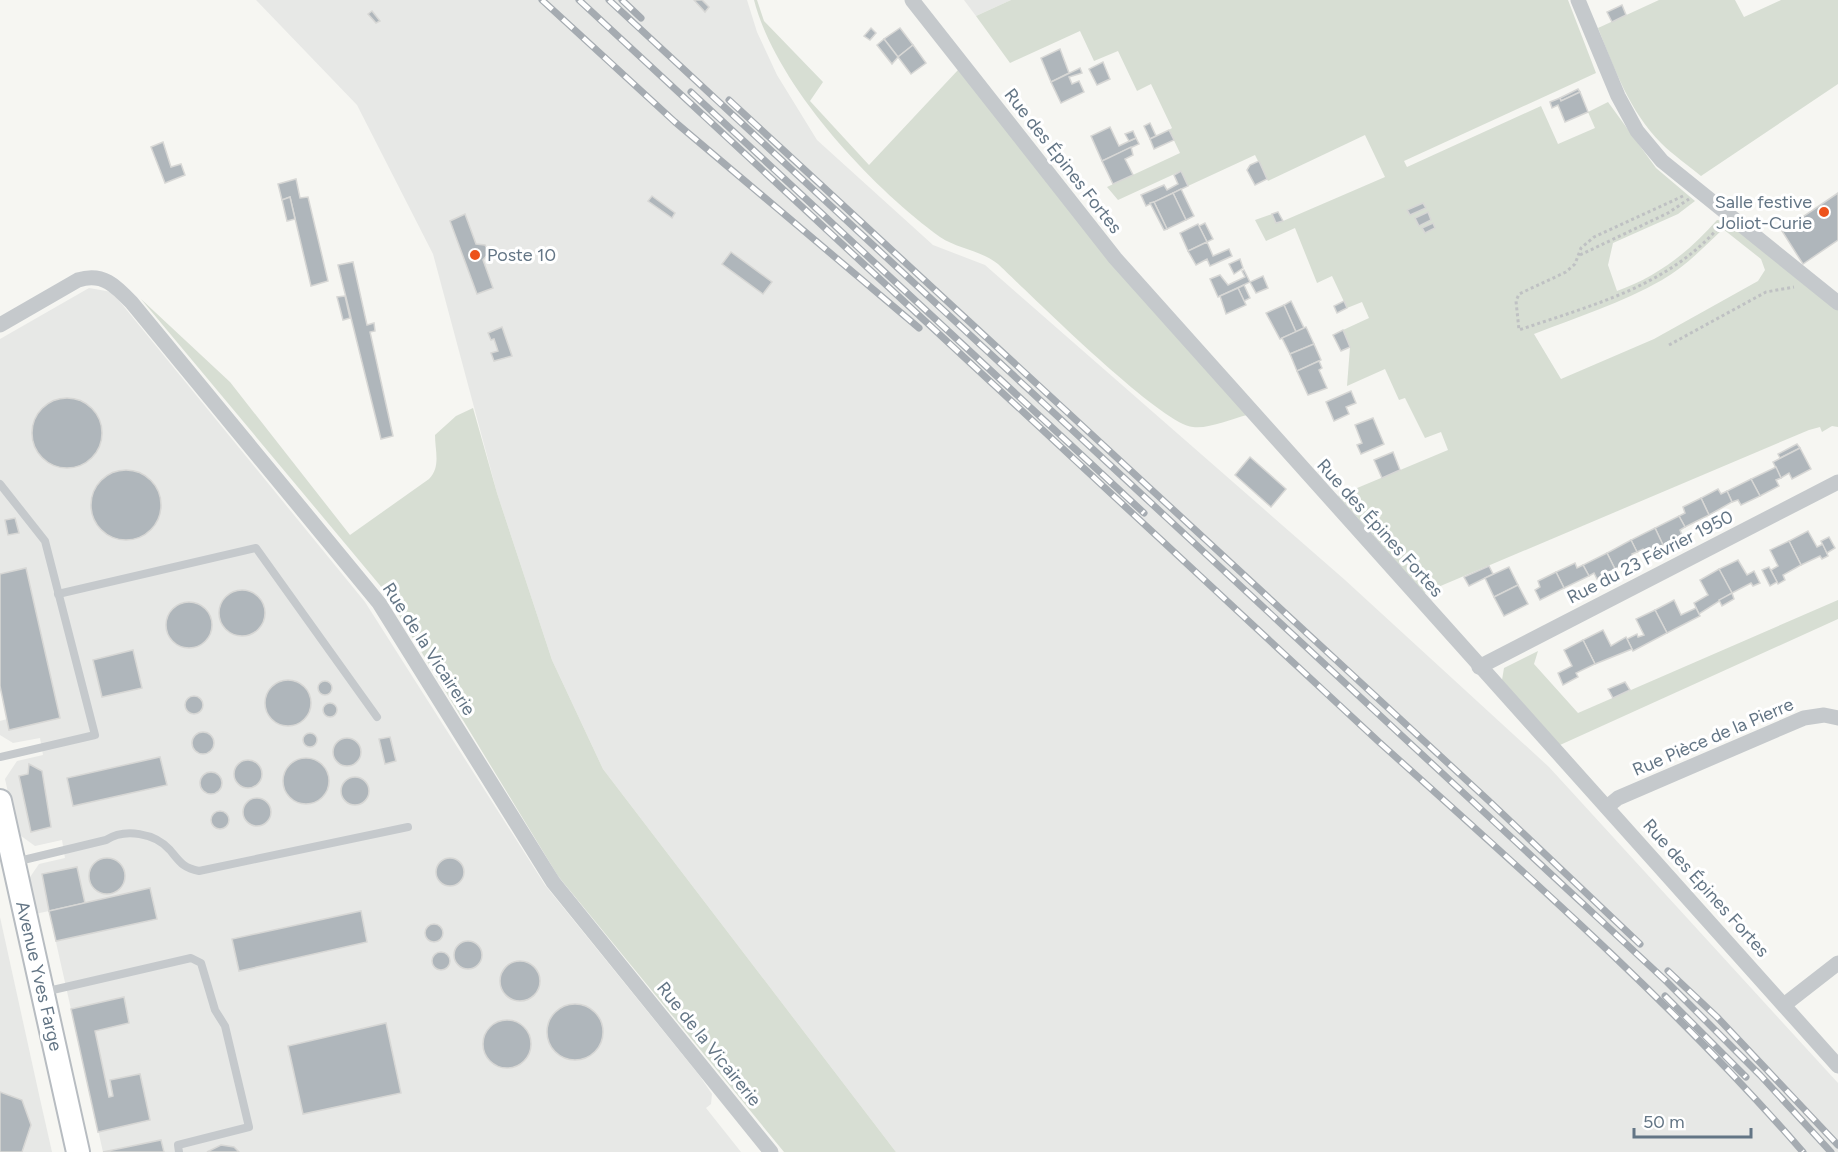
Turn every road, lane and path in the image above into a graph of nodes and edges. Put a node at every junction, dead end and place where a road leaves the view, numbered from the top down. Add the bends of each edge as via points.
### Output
1 (912, 0) edge
2 (1578, 0) edge
3 (1699, 190) junction
4 (1730, 214) junction
5 (1580, 255) junction
6 (1807, 278) junction
7 (1838, 303) edge
8 (0, 325) edge
9 (1669, 345) dead end
10 (1838, 482) edge
11 (0, 484) edge
12 (58, 594) junction
13 (1479, 667) junction
14 (377, 717) dead end
15 (1838, 718) edge
16 (0, 757) edge
17 (0, 801) edge
18 (1607, 807) junction
19 (408, 827) dead end
20 (12, 862) junction
21 (1838, 963) edge
22 (42, 992) junction
23 (1784, 1005) junction
24 (1838, 1066) edge
25 (78, 1152) edge
26 (179, 1152) edge
27 (771, 1152) edge

1 - 13 street, Rue des Épines Fortes via 1114,258
2 - 3 street via 1637,131 1662,161
3 - 4 street
3 - 5 path via 1668,213
3 - 5 path via 1594,237 1581,248
4 - 5 path via 1691,255 1646,285 1519,330 1519,294 1566,272
4 - 6 street
6 - 7 street
6 - 9 path via 1800,286 1766,292
8 - 27 street, Rue de la Vicairerie via 90,276 111,282 132,303 379,603 554,882
10 - 13 street, Rue du 23 Février 1950
11 - 12 lane via 45,541
12 - 14 lane via 256,548
12 - 16 lane via 95,735
13 - 18 street, Rue des Épines Fortes
15 - 18 street, Rue Pièce de la Pierre via 1804,718 1618,798
17 - 20 street, Avenue Yves Farge
18 - 23 street, Rue des Épines Fortes
19 - 20 lane via 199,870 187,869 170,849 137,833 114,835
20 - 22 street, Avenue Yves Farge
21 - 23 street
22 - 25 street, Avenue Yves Farge
22 - 26 lane via 191,958 201,963 215,1010 225,1026 249,1127 178,1145
23 - 24 street, Rue des Épines Fortes

